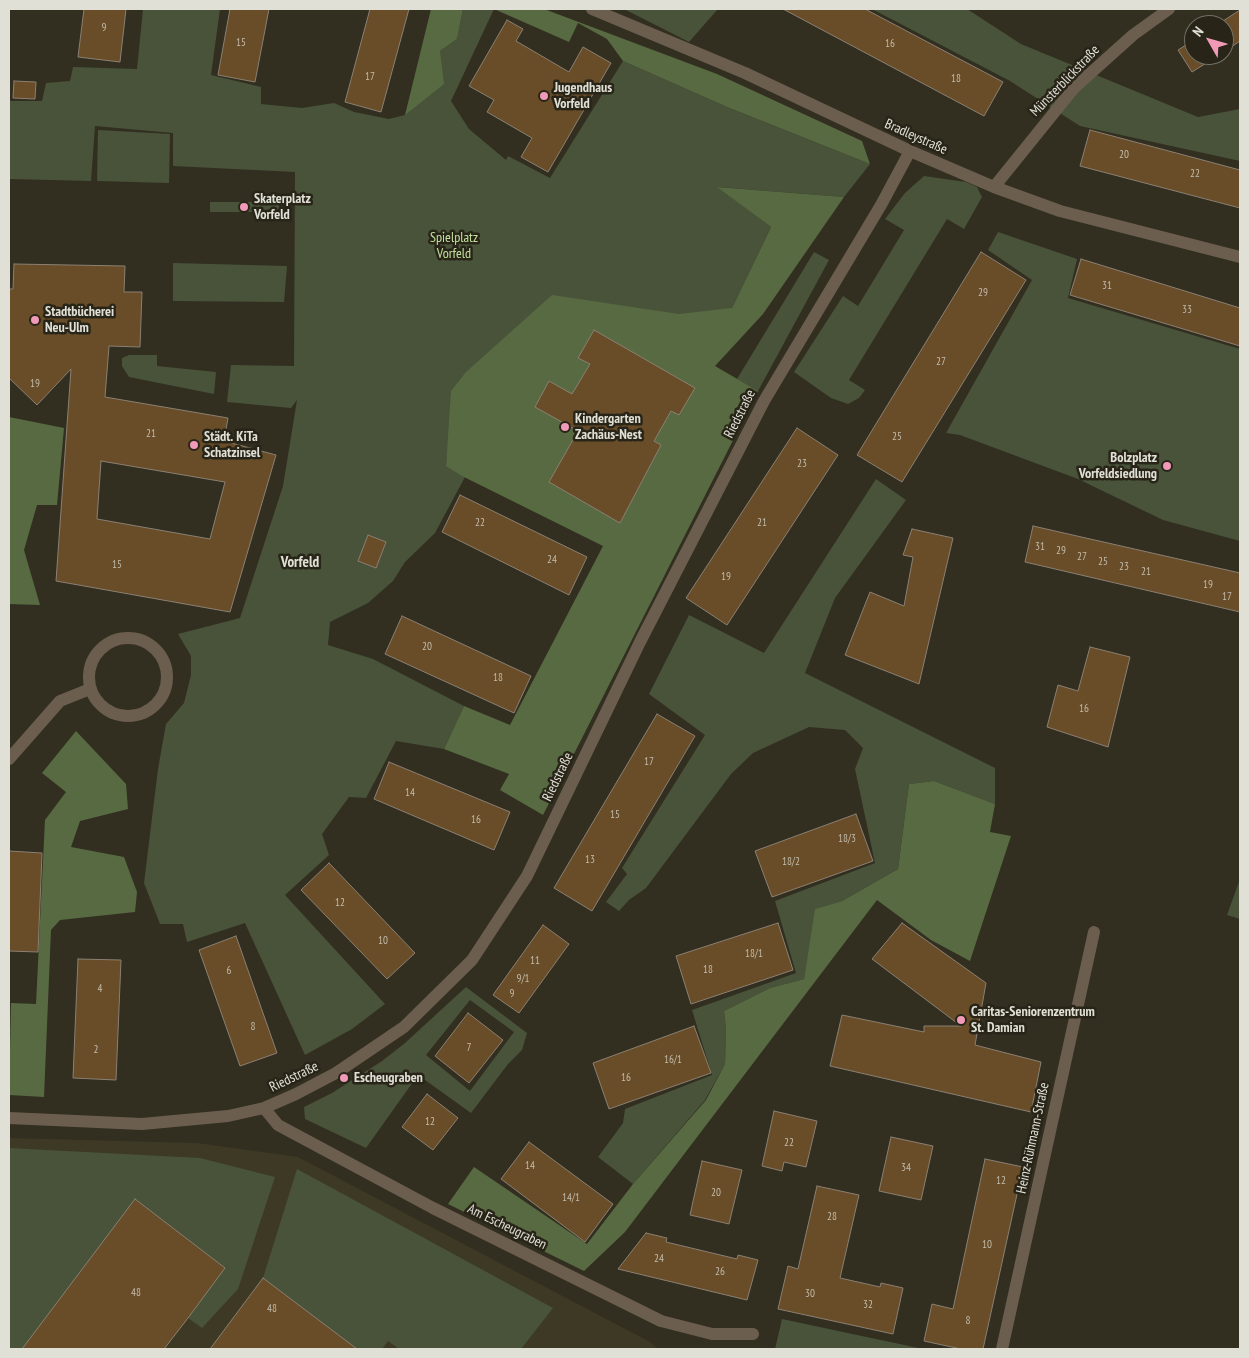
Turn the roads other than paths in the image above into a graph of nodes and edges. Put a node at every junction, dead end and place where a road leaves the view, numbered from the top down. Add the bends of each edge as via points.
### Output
1 (592, 9) edge
2 (1169, 9) edge
3 (910, 151) junction
4 (994, 187) junction
5 (1240, 258) edge
6 (90, 688) junction
7 (9, 759) edge
8 (1094, 932) dead end
9 (264, 1108) junction
10 (9, 1118) edge
11 (753, 1334) dead end
12 (1002, 1349) edge

1 - 3 street, Bradleystraße via 745,73
2 - 4 street, Münsterblickstraße via 1133,35 1074,88
3 - 4 street, Bradleystraße
3 - 9 street, Riedstraße via 764,401 640,642 527,876 494,929 472,960 404,1026 336,1073
4 - 5 street, Bradleystraße via 1060,211
6 - 6 street via 104,709 128,717 141,715 161,699 167,669 163,658 146,642 137,638 119,638 103,646 92,660 88,678
6 - 7 street via 60,701
8 - 12 street, Heinz-Rühmann-Straße
9 - 10 street, Riedstraße via 228,1116 142,1124
9 - 11 street, Am Escheugraben via 278,1125 433,1208 661,1321 712,1334

